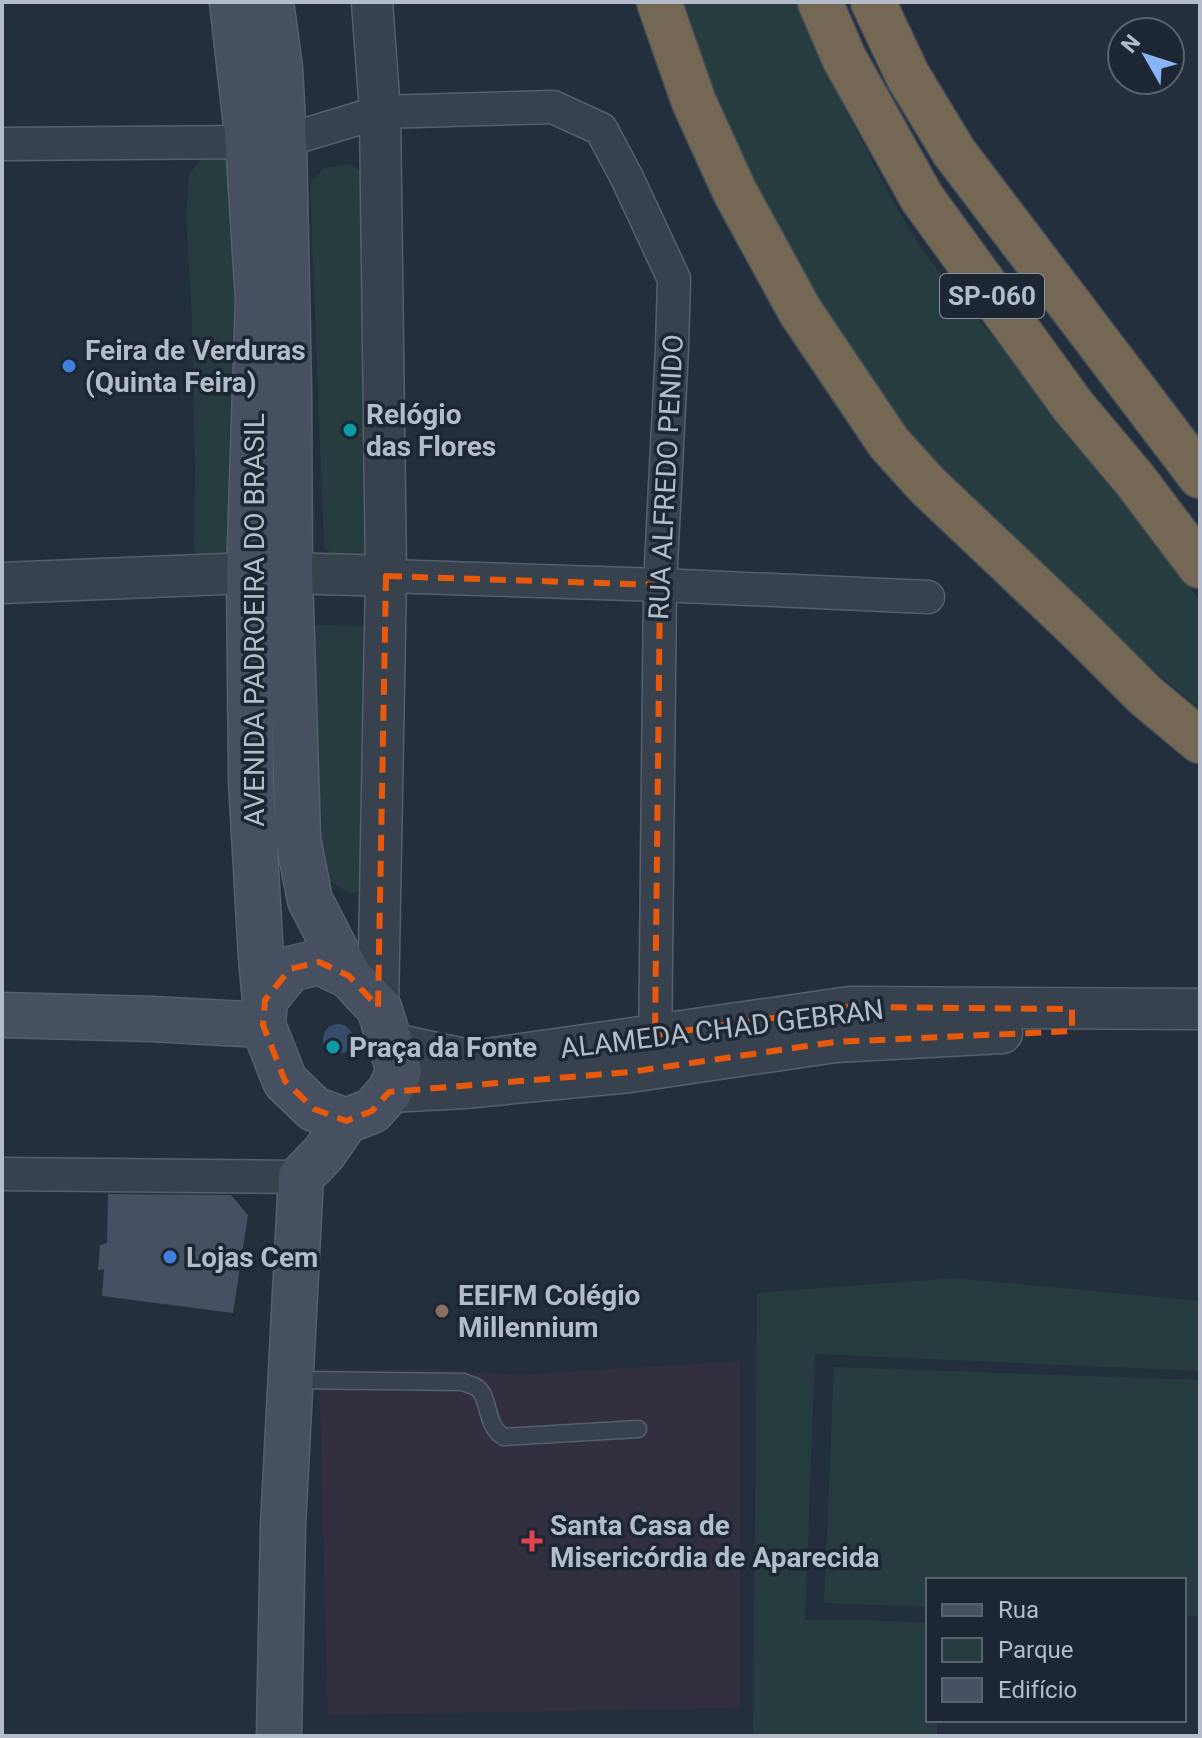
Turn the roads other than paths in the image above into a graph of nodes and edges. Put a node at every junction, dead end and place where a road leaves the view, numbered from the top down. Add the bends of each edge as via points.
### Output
1 (232, 2) edge
2 (271, 2) edge
3 (372, 2) edge
4 (659, 2) edge
5 (820, 2) edge
6 (873, 2) edge
7 (380, 112) junction
8 (266, 142) junction
9 (2, 144) edge
10 (1200, 476) edge
11 (1200, 566) edge
12 (269, 573) junction
13 (386, 576) junction
14 (2, 583) edge
15 (660, 585) junction
16 (928, 597) dead end
17 (1200, 741) edge
18 (349, 976) junction
19 (1200, 1009) edge
20 (264, 1012) junction
21 (2, 1015) edge
22 (1072, 1020) junction
23 (384, 1025) junction
24 (1200, 1032) edge
25 (655, 1051) junction
26 (389, 1092) junction
27 (346, 1121) junction
28 (2, 1174) edge
29 (301, 1177) junction
30 (290, 1380) junction
31 (638, 1429) dead end
32 (279, 1736) edge

1 - 8 main road, AVENIDA PADROEIRA DO BRASIL
2 - 8 main road, AVENIDA PADROEIRA DO BRASIL via 280,68
3 - 7 street
4 - 17 highway via 694,102 735,192 800,311 889,443 1146,696
5 - 11 highway, SP-060 via 844,58 922,198 1073,406
6 - 10 highway, SP-060 via 908,76 954,152
7 - 8 street, RUA ALFREDO PENIDO
7 - 13 street
7 - 15 street, RUA ALFREDO PENIDO via 553,107 601,129 674,279
8 - 9 street, RUA ALFREDO PENIDO
8 - 12 main road, AVENIDA PADROEIRA DO BRASIL via 289,346
12 - 13 street
12 - 14 street
12 - 18 main road, AVENIDA PADROEIRA DO BRASIL via 298,839 310,900
12 - 20 main road, AVENIDA PADROEIRA DO BRASIL via 251,781
13 - 15 street
13 - 23 street
15 - 16 street
15 - 25 street, RUA ALFREDO PENIDO
18 - 20 main road via 319,962 290,969
18 - 23 main road
19 - 22 street, ALAMEDA CHAD GEBRAN
20 - 21 main road via 152,1019
20 - 27 main road via 285,1081 314,1109
22 - 24 street, ALAMEDA CHAD GEBRAN
22 - 25 street, ALAMEDA CHAD GEBRAN via 850,1007 792,1032
23 - 25 street, ALAMEDA CHAD GEBRAN via 473,1061
23 - 26 main road via 399,1071
25 - 26 street, ALAMEDA CHAD GEBRAN via 464,1088
26 - 27 main road via 372,1111
27 - 29 main road
28 - 29 street
29 - 30 main road
30 - 31 lane via 463,1382 480,1390 493,1427 504,1437
30 - 32 main road

